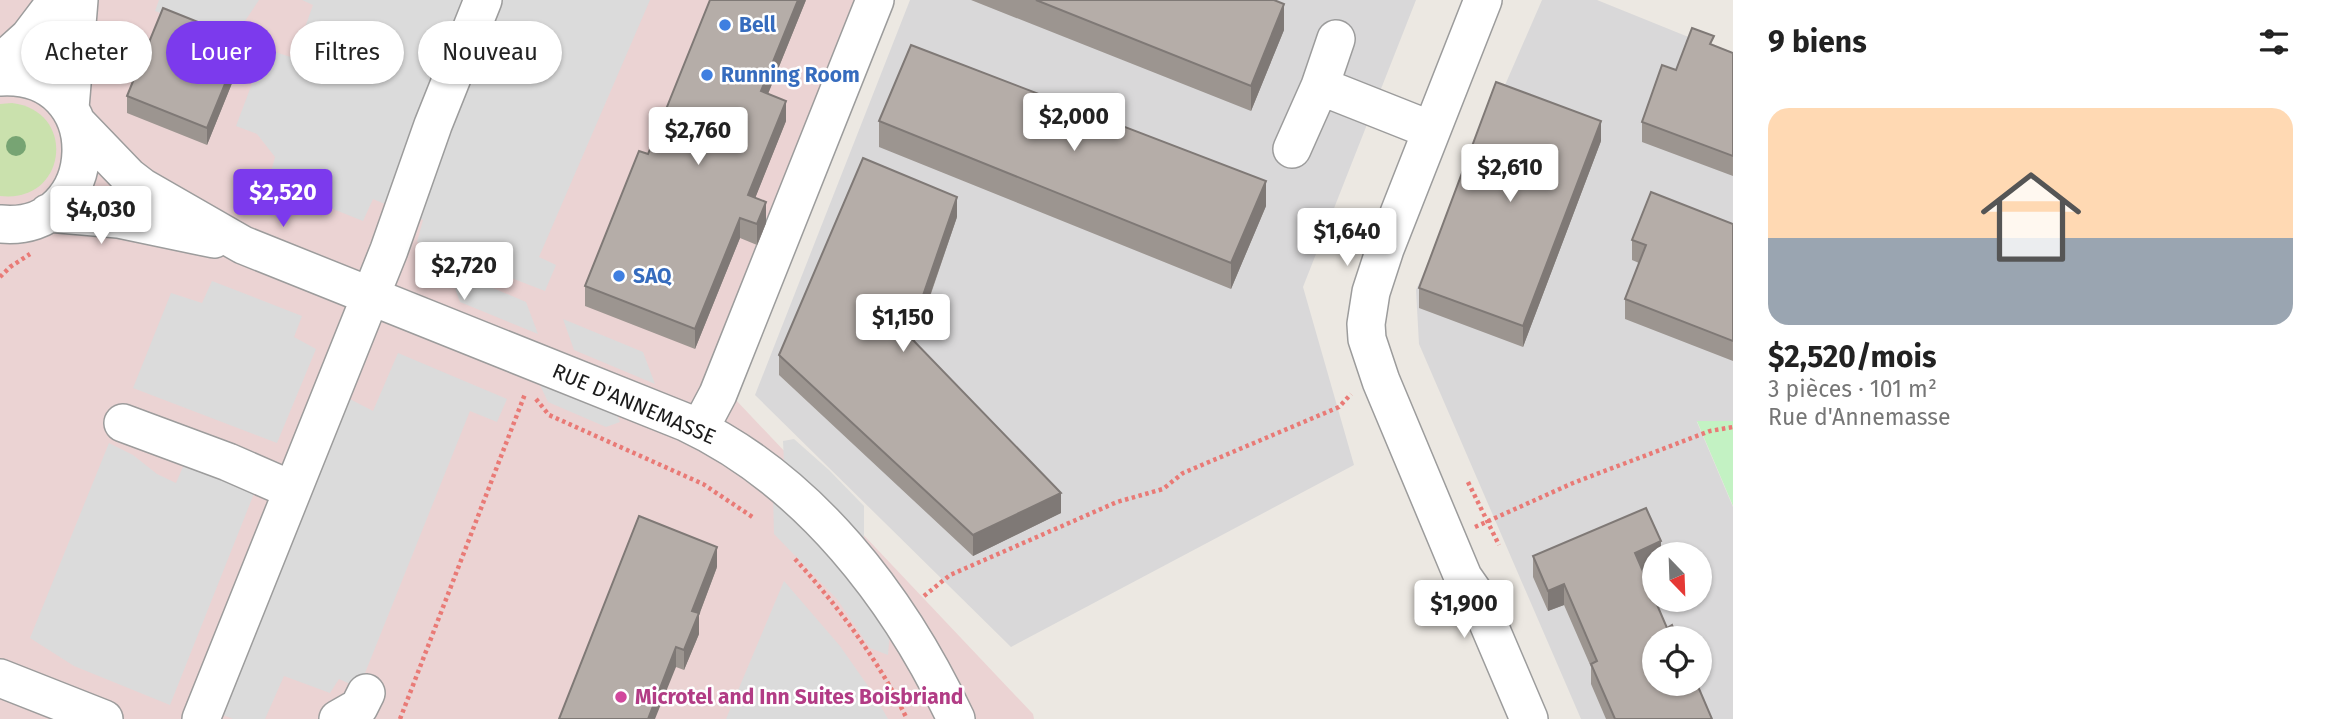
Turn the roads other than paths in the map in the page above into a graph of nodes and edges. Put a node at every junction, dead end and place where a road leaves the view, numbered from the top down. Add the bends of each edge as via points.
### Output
1 (57, 0) edge
2 (79, 0) edge
3 (483, 0) edge
4 (875, 0) edge
5 (1483, 0) edge
6 (1336, 39) dead end
7 (0, 64) edge
8 (0, 77) edge
9 (1320, 86) junction
10 (74, 116) junction
11 (1432, 130) junction
12 (1292, 149) dead end
13 (18, 227) edge
14 (243, 245) junction
15 (370, 295) junction
16 (123, 424) dead end
17 (699, 429) junction
18 (292, 490) junction
19 (0, 678) edge
20 (366, 693) dead end
21 (85, 715) edge
22 (201, 719) edge
23 (338, 719) edge
24 (956, 719) edge
25 (1529, 719) edge

1 - 7 street via 29,37
2 - 10 street
3 - 15 street
4 - 17 street via 718,394
5 - 11 street
6 - 9 street
8 - 10 street, RUE D'ANNEMASSE via 38,82 56,93
9 - 11 street
9 - 12 street
10 - 13 street via 82,153 79,173 63,200
10 - 14 street, RUE D'ANNEMASSE via 142,187
11 - 25 street via 1376,274 1367,308 1367,339 1463,577 1477,597
13 - 14 street, RUE D'ANNEMASSE via 118,219
14 - 15 street, RUE D'ANNEMASSE
15 - 17 street, RUE D'ANNEMASSE
15 - 18 street
16 - 18 street via 228,461
17 - 24 street, RUE D'ANNEMASSE via 785,488 842,545 896,612
18 - 22 street
19 - 21 street
20 - 23 street via 354,712

